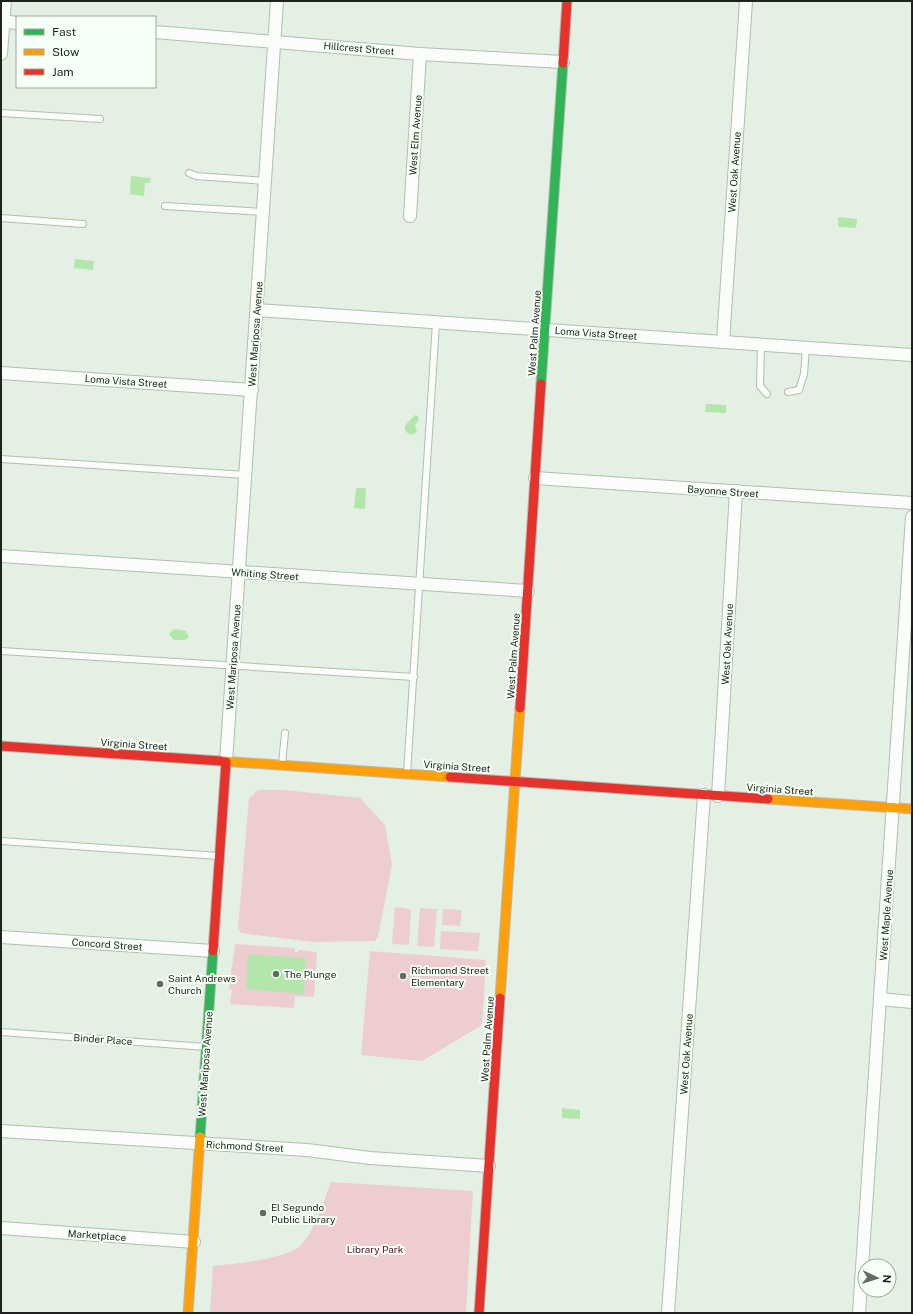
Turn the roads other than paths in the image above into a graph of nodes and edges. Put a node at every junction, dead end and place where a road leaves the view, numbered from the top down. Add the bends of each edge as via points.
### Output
1 (4, 1) edge
2 (277, 1) edge
3 (567, 1) edge
4 (746, 1) edge
5 (2, 22) edge
6 (16, 23) edge
7 (156, 32) edge
8 (275, 41) junction
9 (1, 54) edge
10 (420, 54) junction
11 (563, 62) junction
12 (1, 112) edge
13 (100, 119) dead end
14 (189, 173) dead end
15 (265, 181) junction
16 (165, 206) dead end
17 (263, 212) junction
18 (410, 216) dead end
19 (1, 218) edge
20 (83, 224) dead end
21 (257, 310) junction
22 (436, 323) junction
23 (545, 330) junction
24 (723, 342) junction
25 (761, 345) junction
26 (806, 348) junction
27 (912, 355) edge
28 (1, 373) edge
29 (252, 390) junction
30 (788, 392) dead end
31 (767, 394) dead end
32 (1, 459) edge
33 (246, 475) junction
34 (535, 478) junction
35 (736, 491) junction
36 (912, 503) edge
37 (912, 517) edge
38 (1, 556) edge
39 (239, 572) junction
40 (420, 585) junction
41 (528, 591) junction
42 (1, 652) edge
43 (232, 666) junction
44 (414, 677) junction
45 (285, 733) dead end
46 (1, 746) edge
47 (226, 762) junction
48 (282, 766) junction
49 (407, 774) junction
50 (515, 781) junction
51 (704, 795) junction
52 (718, 796) junction
53 (894, 808) junction
54 (912, 809) edge
55 (1, 841) edge
56 (219, 856) junction
57 (1, 937) edge
58 (213, 951) junction
59 (880, 999) junction
60 (912, 1002) edge
61 (1, 1032) edge
62 (206, 1046) junction
63 (1, 1131) edge
64 (200, 1144) junction
65 (489, 1166) junction
66 (1, 1228) edge
67 (194, 1242) junction
68 (188, 1313) edge
69 (479, 1313) edge
70 (668, 1313) edge
71 (859, 1313) edge

1 - 5 street
2 - 8 street, West Mariposa Avenue
3 - 11 street, West Palm Avenue
4 - 24 street, West Oak Avenue
5 - 6 street
5 - 9 street
7 - 8 street, Hillcrest Street
8 - 10 street, Hillcrest Street
8 - 15 street, West Mariposa Avenue
10 - 11 street, Hillcrest Street
10 - 18 street, West Elm Avenue
11 - 23 street, West Palm Avenue
12 - 13 lane
14 - 15 lane via 196,176
15 - 17 street, West Mariposa Avenue
16 - 17 lane
17 - 21 street, West Mariposa Avenue
19 - 20 lane
21 - 22 street, Loma Vista Street
21 - 29 street, West Mariposa Avenue
22 - 23 street, Loma Vista Street
22 - 40 lane
23 - 24 street, Loma Vista Street
23 - 34 street, West Palm Avenue
24 - 25 street, Loma Vista Street
25 - 26 street, Loma Vista Street
25 - 31 lane via 760,386
26 - 27 street, Loma Vista Street
26 - 30 lane via 802,385 799,390
28 - 29 street, Loma Vista Street
29 - 33 street, West Mariposa Avenue
32 - 33 lane
33 - 39 street, West Mariposa Avenue
34 - 35 street, Bayonne Street
34 - 41 street, West Palm Avenue
35 - 36 street, Bayonne Street
35 - 52 street, West Oak Avenue
37 - 53 street, West Maple Avenue
38 - 39 street, Whiting Street
39 - 40 street, Whiting Street
39 - 43 street, West Mariposa Avenue
40 - 41 street, Whiting Street
40 - 44 lane
41 - 50 street, West Palm Avenue
42 - 43 lane
43 - 44 lane
43 - 47 street, West Mariposa Avenue
44 - 49 lane
45 - 48 lane
46 - 47 street, Virginia Street
47 - 48 street, Virginia Street
47 - 56 street, West Mariposa Avenue
48 - 49 street, Virginia Street
49 - 50 street, Virginia Street
50 - 51 street, Virginia Street
50 - 65 street, West Palm Avenue
51 - 52 street, Virginia Street
51 - 70 street, West Oak Avenue
52 - 53 street, Virginia Street
53 - 54 street, Virginia Street
53 - 59 street, West Maple Avenue
55 - 56 lane
56 - 58 street, West Mariposa Avenue
57 - 58 street, Concord Street
58 - 62 street, West Mariposa Avenue
59 - 60 street
59 - 71 street, West Maple Avenue
61 - 62 lane, Binder Place
62 - 64 street, West Mariposa Avenue
63 - 64 street, Richmond Street
64 - 65 street, Richmond Street via 307,1150 370,1158
64 - 67 street, West Mariposa Avenue
65 - 69 street, West Palm Avenue
66 - 67 street, Marketplace
67 - 68 street, West Mariposa Avenue

